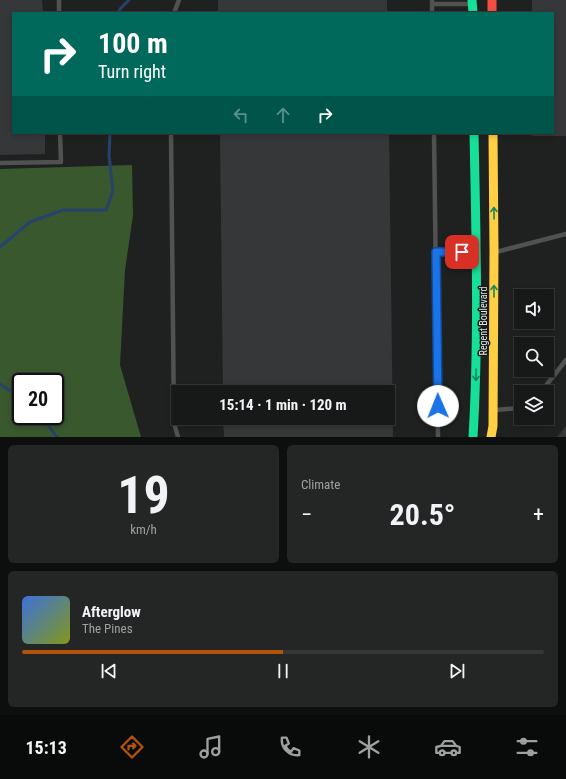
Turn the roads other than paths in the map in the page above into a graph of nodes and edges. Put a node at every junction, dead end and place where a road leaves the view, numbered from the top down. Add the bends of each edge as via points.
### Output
1 (59, 0) edge
2 (179, 0) edge
3 (492, 0) edge
4 (432, 2) edge
5 (473, 6) edge
6 (59, 12) edge
7 (174, 12) edge
8 (492, 12) edge
9 (60, 134) edge
10 (171, 134) edge
11 (434, 134) edge
12 (474, 134) edge
13 (493, 134) edge
14 (0, 162) edge
15 (566, 234) edge
16 (436, 252) junction
17 (476, 252) junction
18 (494, 252) junction
19 (566, 360) edge
20 (546, 385) edge
21 (514, 409) edge
22 (494, 410) junction
23 (178, 437) edge
24 (438, 437) edge
25 (473, 437) edge
26 (491, 437) edge

1 - 6 lane
2 - 7 lane
3 - 8 street
4 - 5 lane
9 - 14 lane via 60,162
10 - 23 lane via 174,423
11 - 16 lane
12 - 17 street, Regent Boulevard
18 -> 13 street, Regent Boulevard
15 - 18 lane
16 - 17 lane
16 - 24 lane
17 -> 25 street, Regent Boulevard via 477,333
22 -> 18 street, Regent Boulevard
19 - 20 lane
21 - 22 lane
22 - 26 street, Regent Boulevard

